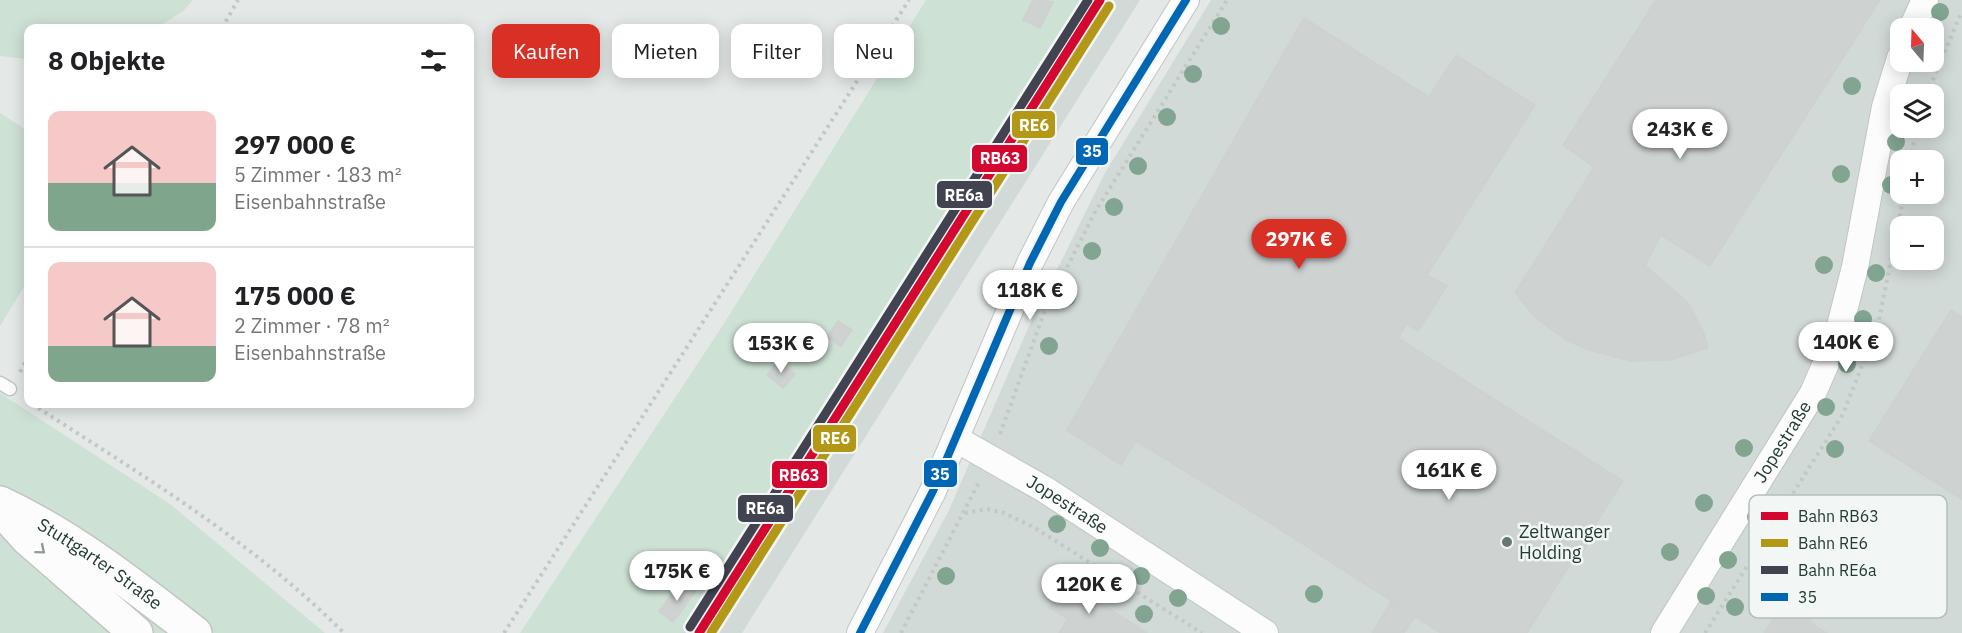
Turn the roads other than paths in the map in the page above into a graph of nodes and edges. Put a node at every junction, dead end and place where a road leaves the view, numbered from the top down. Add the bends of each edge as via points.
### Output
1 (1186, 0) edge
2 (1925, 0) edge
3 (1917, 18) edge
4 (1896, 72) edge
5 (956, 439) junction
6 (1750, 495) edge
7 (1749, 496) edge
8 (0, 502) edge
9 (0, 508) edge
10 (136, 633) edge
11 (195, 633) edge
12 (860, 633) edge
13 (1265, 633) edge
14 (1664, 633) edge

1 - 5 street via 1061,202 1030,263
2 - 3 street
4 - 6 street, Jopestraße via 1837,338 1813,393
5 - 12 street via 905,549
5 - 13 street, Jopestraße via 990,456
7 - 14 street, Jopestraße
8 - 11 main road, Stuttgarter Straße via 41,522
9 -> 10 main road, Stuttgarter Straße via 28,539

